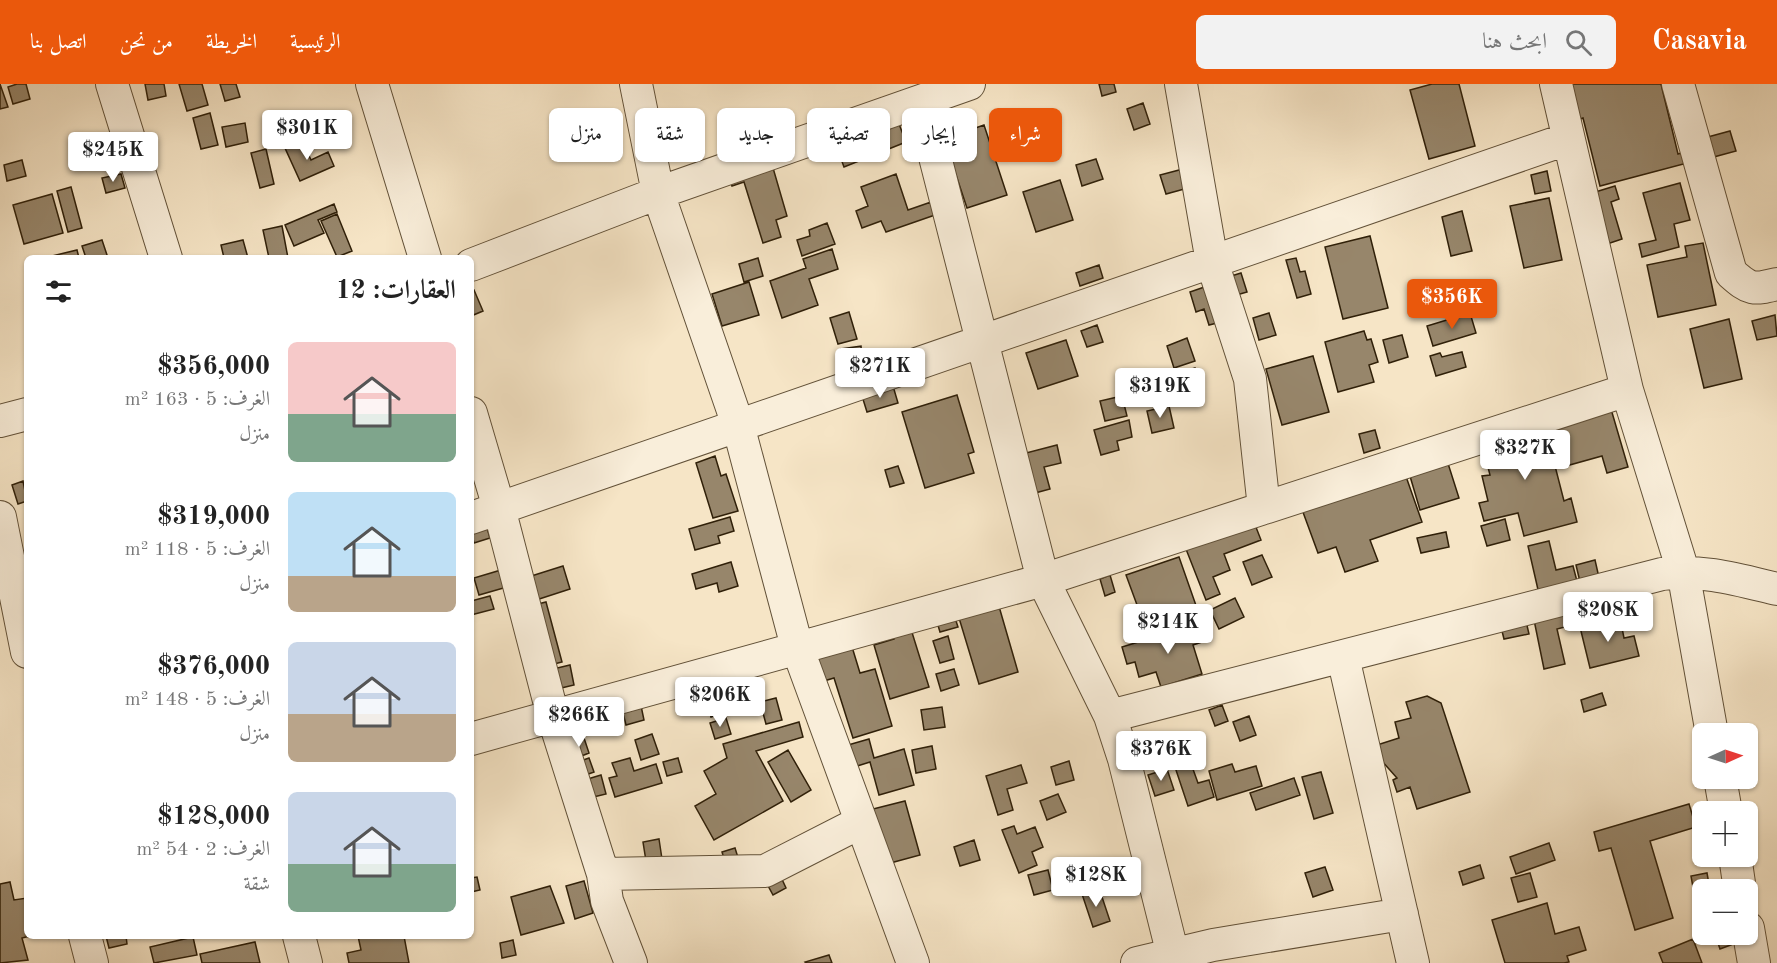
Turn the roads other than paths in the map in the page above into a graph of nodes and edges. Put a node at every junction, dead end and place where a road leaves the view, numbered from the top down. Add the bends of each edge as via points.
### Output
1 (112, 84) edge
2 (372, 84) edge
3 (636, 84) edge
4 (969, 84) edge
5 (1181, 84) edge
6 (1556, 84) edge
7 (1678, 84) edge
8 (921, 102) junction
9 (1567, 139) junction
10 (658, 193) junction
11 (165, 255) edge
12 (423, 255) edge
13 (1212, 262) junction
14 (474, 264) edge
15 (1777, 284) edge
16 (984, 343) junction
17 (1627, 390) junction
18 (24, 415) edge
19 (0, 421) edge
20 (738, 425) junction
21 (474, 434) edge
22 (1264, 507) junction
23 (485, 513) edge
24 (0, 517) edge
25 (11, 548) edge
26 (1683, 572) junction
27 (1043, 580) junction
28 (1777, 589) edge
29 (24, 632) edge
30 (797, 647) junction
31 (1343, 657) junction
32 (553, 716) junction
33 (1110, 716) junction
34 (1710, 723) edge
35 (474, 738) edge
36 (861, 822) junction
37 (603, 874) junction
38 (1402, 914) junction
39 (86, 939) edge
40 (300, 939) edge
41 (1751, 945) edge
42 (1174, 958) edge
43 (92, 963) edge
44 (306, 963) edge
45 (631, 963) edge
46 (913, 963) edge
47 (1137, 963) edge
48 (1413, 963) edge
49 (1754, 963) edge

1 - 11 street
2 - 12 street
3 - 10 street
4 - 8 street
5 - 13 street
6 - 9 street
7 - 15 street via 1731,273 1754,290
8 - 10 street
8 - 16 street
9 - 13 street
9 - 17 street
10 - 14 street
10 - 20 street
13 - 16 street
13 - 22 street via 1250,379
16 - 20 street
16 - 27 street
17 - 22 street
17 - 26 street
18 - 19 street
20 - 23 street
20 - 30 street
21 - 23 street
22 - 27 street
23 - 32 street
24 - 25 street
25 - 29 street
26 - 28 street
26 - 31 street via 1662,574
26 - 34 street
27 - 30 street
27 - 33 street
30 - 32 street
30 - 36 street
31 - 33 street
31 - 38 street
32 - 35 street
32 - 37 street
33 - 42 street
36 - 37 street via 765,871
36 - 46 street
37 - 45 street via 606,901
38 - 42 street
38 - 48 street
39 - 43 street
40 - 44 street
41 - 49 street
42 - 47 street

